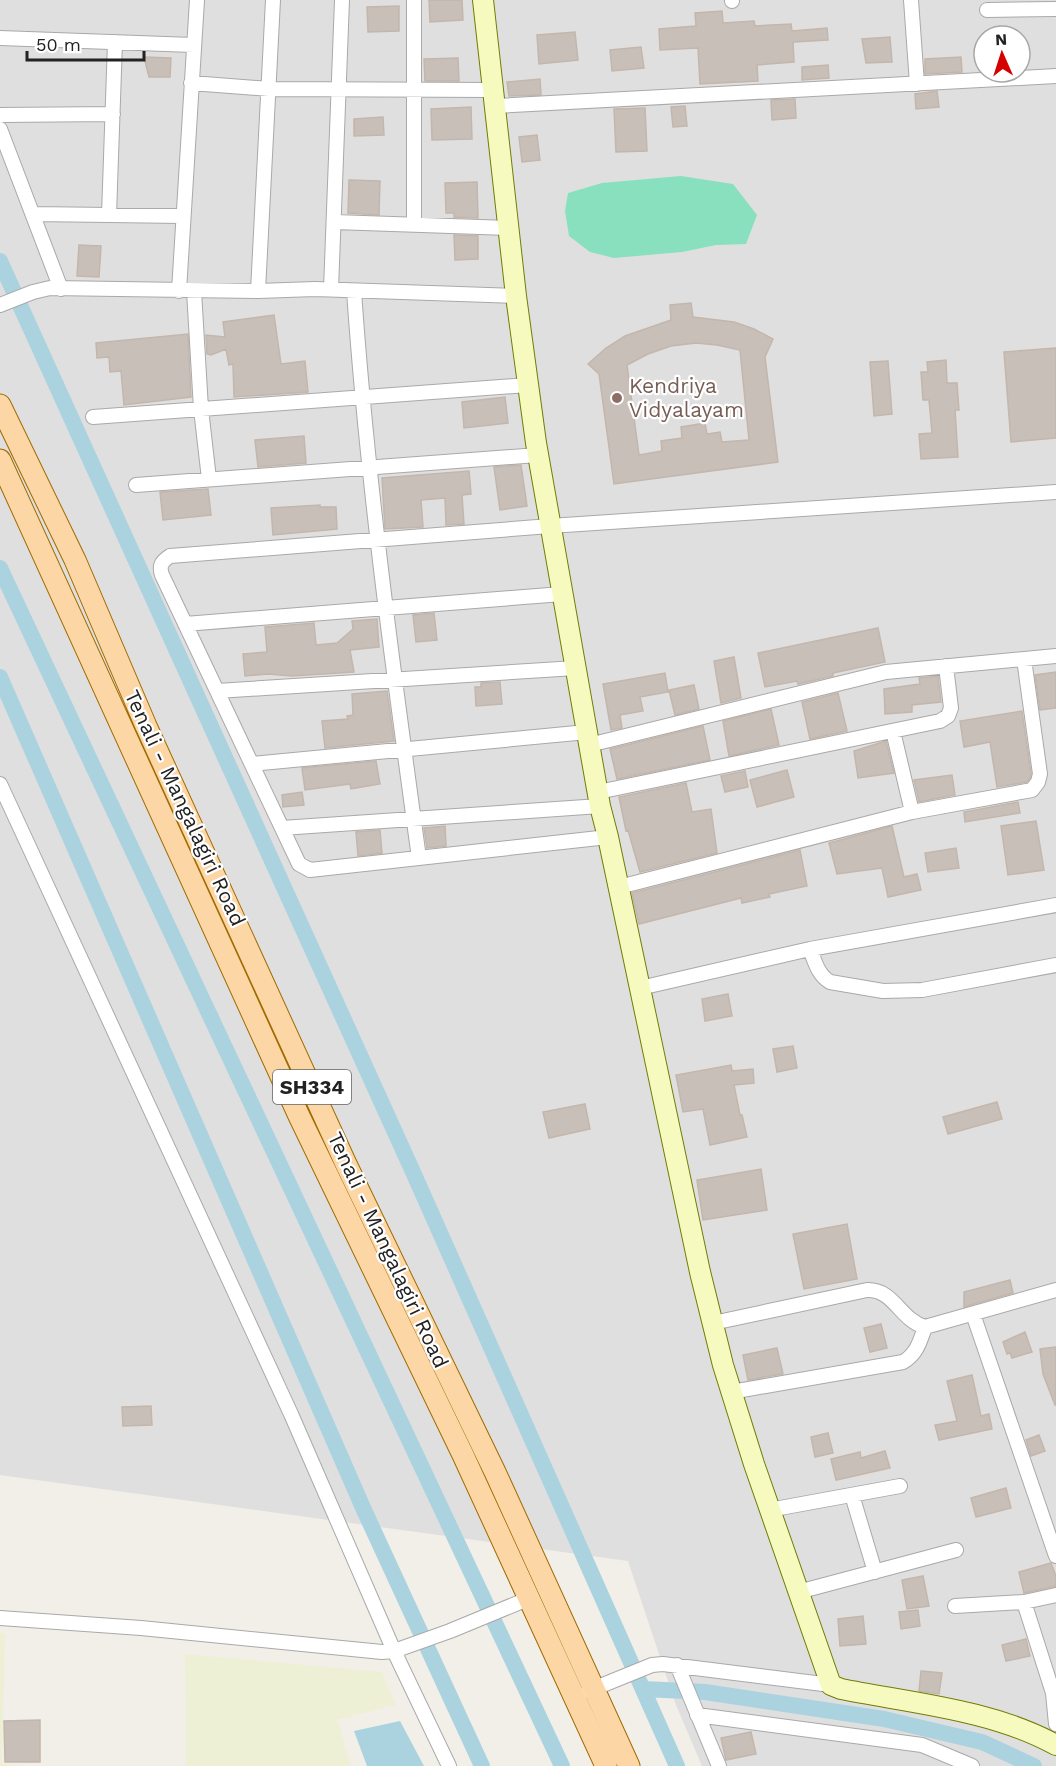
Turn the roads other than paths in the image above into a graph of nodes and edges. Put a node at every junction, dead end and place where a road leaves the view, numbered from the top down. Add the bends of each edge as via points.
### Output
1 (197, 0) edge
2 (273, 0) edge
3 (342, 0) edge
4 (414, 0) edge
5 (483, 0) edge
6 (911, 0) edge
7 (1056, 9) edge
8 (987, 10) dead end
9 (0, 38) edge
10 (115, 42) junction
11 (193, 45) junction
12 (1056, 76) edge
13 (191, 83) junction
14 (917, 84) junction
15 (269, 89) junction
16 (340, 89) junction
17 (414, 90) junction
18 (494, 98) junction
19 (113, 114) junction
20 (0, 115) edge
21 (0, 129) edge
22 (34, 214) junction
23 (109, 215) junction
24 (183, 216) junction
25 (334, 222) junction
26 (414, 224) junction
27 (509, 228) junction
28 (61, 289) junction
29 (331, 289) junction
30 (179, 291) junction
31 (194, 291) junction
32 (258, 291) junction
33 (354, 291) junction
34 (516, 296) junction
35 (0, 305) edge
36 (528, 385) junction
37 (361, 398) junction
38 (0, 405) edge
39 (201, 409) junction
40 (93, 417) dead end
41 (538, 455) junction
42 (0, 460) edge
43 (370, 468) junction
44 (209, 479) junction
45 (136, 485) dead end
46 (1056, 492) edge
47 (550, 526) junction
48 (378, 538) junction
49 (562, 594) junction
50 (387, 608) junction
51 (185, 624) junction
52 (1056, 656) edge
53 (1023, 659) junction
54 (946, 666) junction
55 (576, 668) junction
56 (395, 679) junction
57 (217, 691) junction
58 (893, 731) junction
59 (588, 739) junction
60 (404, 749) junction
61 (252, 764) junction
62 (0, 784) edge
63 (599, 799) junction
64 (912, 812) junction
65 (0, 818) edge
66 (413, 819) junction
67 (16, 820) junction
68 (282, 828) junction
69 (608, 837) junction
70 (419, 858) junction
71 (619, 887) junction
72 (1056, 905) edge
73 (810, 949) junction
74 (1056, 965) edge
75 (640, 988) junction
76 (1056, 1290) edge
77 (973, 1314) junction
78 (713, 1323) junction
79 (925, 1327) junction
80 (731, 1392) junction
81 (900, 1486) dead end
82 (852, 1495) junction
83 (770, 1510) junction
84 (956, 1550) dead end
85 (1056, 1556) edge
86 (875, 1572) junction
87 (798, 1593) junction
88 (1056, 1595) edge
89 (521, 1602) junction
90 (1024, 1602) junction
91 (955, 1606) dead end
92 (0, 1618) edge
93 (401, 1649) junction
94 (677, 1666) junction
95 (831, 1685) junction
96 (593, 1689) junction
97 (697, 1715) junction
98 (1056, 1724) edge
99 (1056, 1746) edge
100 (449, 1766) edge
101 (606, 1766) edge
102 (629, 1766) edge
103 (719, 1766) edge
104 (972, 1766) edge

1 - 11 street
2 - 15 street
3 - 16 street
4 - 17 street
5 - 18 main road
6 - 14 street
7 - 8 street
9 - 10 street
10 - 11 street
10 - 19 street
11 - 13 street
12 - 14 street
13 - 15 street
13 - 24 street
14 - 18 street
15 - 16 street
15 - 32 street
16 - 17 street
16 - 25 street
17 - 18 street
17 - 26 street
18 - 27 main road
19 - 20 street
19 - 23 street
21 - 22 street
22 - 23 street
22 - 28 street
23 - 24 street
24 - 30 street
25 - 26 street
25 - 29 street
26 - 27 street
27 - 34 main road
28 - 30 street
28 - 35 street via 44,289
29 - 32 street
29 - 33 street
30 - 31 street
31 - 32 street
31 - 39 street
33 - 34 street
33 - 37 street
34 - 36 main road
36 - 37 street
36 - 41 main road
37 - 39 street
37 - 43 street
38 - 96 main road, Tenali - Mangalagiri Road / SH334 via 75,560 146,726 346,1164 495,1472
39 - 40 street
39 - 44 street
41 - 43 street
41 - 47 main road
42 - 89 main road, SH334 via 299,1116 408,1340
43 - 44 street
43 - 48 street
44 - 45 street
46 - 47 street
47 - 48 street
47 - 49 main road
48 - 50 street
48 - 51 street via 170,556 160,567
49 - 50 street
49 - 55 main road
50 - 51 street
50 - 56 street
51 - 57 street
52 - 53 street
53 - 54 street
53 - 64 street via 1038,782 1023,793
54 - 58 street via 951,708 948,716
54 - 59 street via 886,672
55 - 56 street
55 - 59 main road
56 - 57 street
56 - 60 street
57 - 61 street
58 - 63 street
58 - 64 street
59 - 60 street
59 - 63 main road
60 - 61 street
60 - 66 street
61 - 68 street
62 - 67 street
63 - 66 street
63 - 69 main road
64 - 71 street
65 - 67 street
66 - 68 street
66 - 70 street
67 - 93 street
68 - 70 street via 299,864 310,870
69 - 70 street
69 - 71 main road
71 - 75 main road
72 - 73 street
73 - 74 street via 824,979 883,991 922,990
73 - 75 street
75 - 78 main road
76 - 77 street
77 - 79 street
77 - 85 street
78 - 79 street via 878,1290 910,1321
78 - 80 main road
79 - 80 street via 916,1350 903,1362
80 - 83 main road
81 - 82 street
82 - 83 street
82 - 86 street
83 - 87 main road
84 - 86 street
86 - 87 street
87 - 95 main road
88 - 90 street
89 - 93 street
89 - 96 main road, SH334
90 - 91 street
90 - 98 street via 1053,1694
92 - 93 street via 372,1652
93 - 100 street
94 - 95 street
94 - 96 street via 652,1665
94 - 97 street
95 - 99 main road via 987,1717 1012,1724
96 - 101 main road, SH334
96 - 102 main road, Tenali - Mangalagiri Road / SH334
97 - 103 street
97 - 104 street via 922,1745

